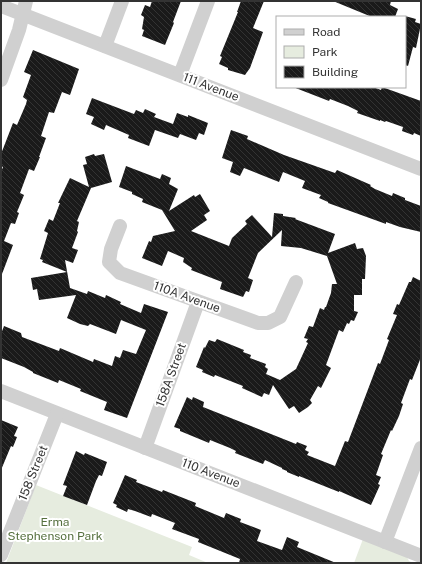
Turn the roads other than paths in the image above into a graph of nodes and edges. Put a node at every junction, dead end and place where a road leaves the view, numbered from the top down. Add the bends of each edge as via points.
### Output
1 (122, 1) edge
2 (208, 1) edge
3 (1, 6) edge
4 (24, 8) edge
5 (105, 46) junction
6 (180, 75) junction
7 (1, 80) edge
8 (421, 169) edge
9 (120, 226) dead end
10 (296, 282) dead end
11 (198, 302) junction
12 (1, 391) edge
13 (57, 414) junction
14 (145, 448) junction
15 (421, 448) edge
16 (385, 542) junction
17 (1, 555) edge
18 (421, 556) edge

1 - 5 street
2 - 6 street
3 - 4 street, 111 Avenue
4 - 5 street, 111 Avenue
4 - 7 street
5 - 6 street, 111 Avenue
6 - 8 street, 111 Avenue
9 - 11 street, 110A Avenue via 111,249 110,262 120,273
10 - 11 street, 110A Avenue via 280,317 268,323 258,323
11 - 14 street, 158A Street
12 - 13 street, 110 Avenue
13 - 14 street, 110 Avenue
13 - 17 street, 158 Street
14 - 16 street, 110 Avenue
15 - 16 street
16 - 18 street, 110 Avenue

